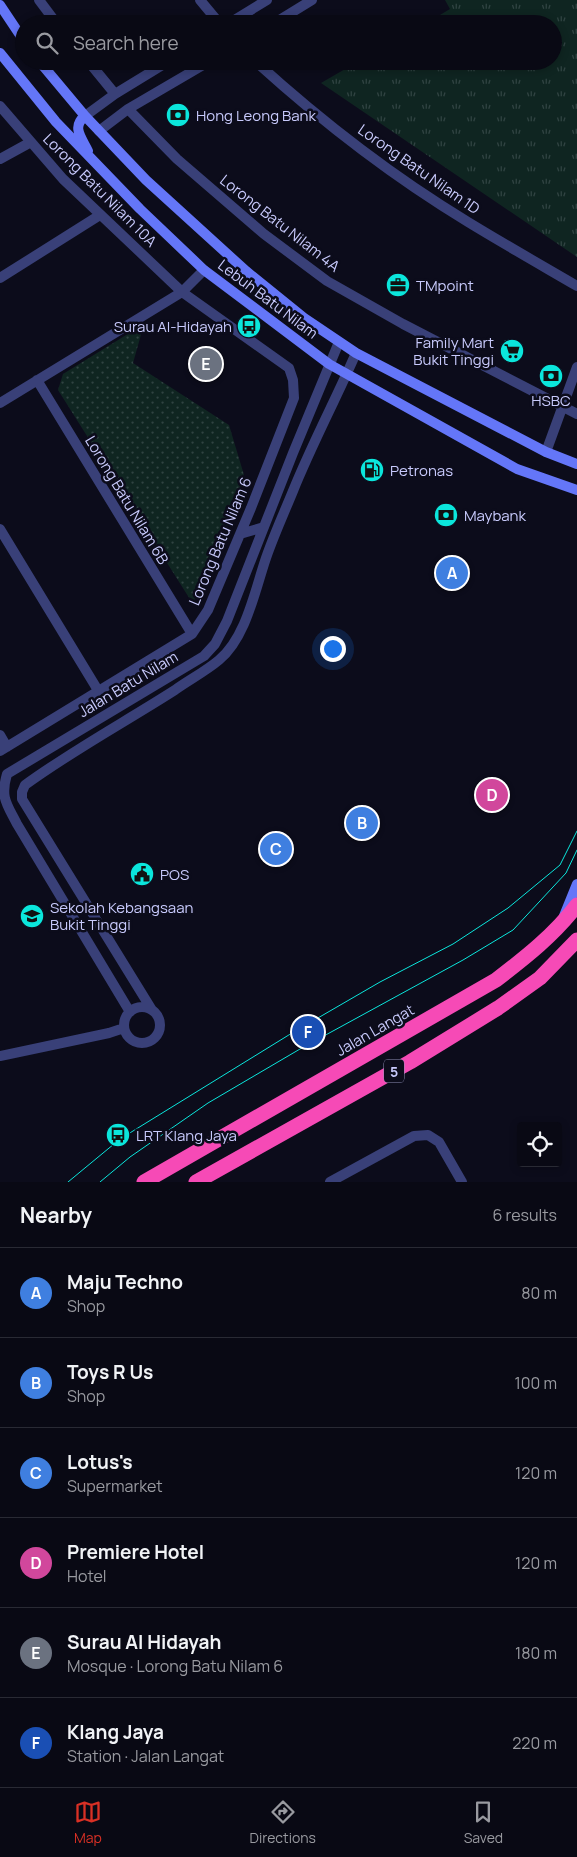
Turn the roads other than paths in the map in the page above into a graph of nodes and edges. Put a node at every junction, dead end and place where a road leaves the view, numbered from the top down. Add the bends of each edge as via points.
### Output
1 (39, 0) edge
2 (200, 0) edge
3 (267, 0) edge
4 (312, 0) edge
5 (0, 4) edge
6 (50, 15) edge
7 (212, 15) edge
8 (243, 15) edge
9 (288, 15) edge
10 (15, 27) edge
11 (0, 53) edge
12 (47, 70) edge
13 (95, 70) edge
14 (154, 70) edge
15 (195, 70) edge
16 (265, 70) edge
17 (115, 94) junction
18 (0, 106) edge
19 (128, 109) junction
20 (85, 116) junction
21 (99, 131) junction
22 (31, 142) junction
23 (92, 158) junction
24 (0, 159) edge
25 (100, 215) junction
26 (204, 270) junction
27 (0, 278) edge
28 (577, 286) edge
29 (182, 292) junction
30 (339, 342) junction
31 (356, 353) junction
32 (329, 364) junction
33 (577, 367) edge
34 (346, 374) junction
35 (37, 380) junction
36 (0, 403) edge
37 (563, 408) junction
38 (577, 414) edge
39 (546, 452) junction
40 (577, 464) edge
41 (577, 490) edge
42 (264, 528) junction
43 (0, 529) edge
44 (240, 534) junction
45 (192, 634) junction
46 (99, 692) junction
47 (0, 735) edge
48 (4, 749) edge
49 (3, 788) junction
50 (22, 792) junction
51 (577, 884) edge
52 (577, 904) edge
53 (562, 924) junction
54 (577, 940) edge
55 (152, 1010) junction
56 (130, 1012) junction
57 (124, 1028) junction
58 (0, 1056) edge
59 (144, 1182) edge
60 (196, 1182) edge
61 (330, 1182) edge
62 (462, 1182) edge

1 - 6 street
2 - 7 street
3 - 8 street
4 - 9 street
5 - 10 main road
11 - 23 main road, Lebuh Batu Nilam via 56,122
12 - 20 main road, Lebuh Batu Nilam
13 - 17 street
14 - 17 street
15 - 19 street
16 - 28 street, Lorong Batu Nilam 1D via 376,161 467,222
17 - 20 street
18 - 22 street, Lorong Batu Nilam 10A
19 - 21 street
19 - 37 street, Lorong Batu Nilam 4A via 178,160 264,234 327,281
20 - 21 main road, Lebuh Batu Nilam
20 - 23 main road via 78,127
21 - 30 main road, Lebuh Batu Nilam via 146,180 246,271
22 - 24 street
22 - 25 street, Lorong Batu Nilam 10A
23 - 26 main road, Lebuh Batu Nilam
25 - 27 street
25 - 29 street, Lorong Batu Nilam 10A
26 - 29 street
26 - 32 main road, Lebuh Batu Nilam
29 - 35 street
29 - 44 street, Lorong Batu Nilam 6 via 289,368 293,380 294,398
30 - 31 main road, Lebuh Batu Nilam
30 - 32 street, Jalan Batu Nilam
31 - 34 street, Jalan Batu Nilam
31 - 39 main road, Lebuh Batu Nilam
32 - 34 main road, Lebuh Batu Nilam
32 - 42 street, Jalan Batu Nilam
33 - 37 street
34 - 41 main road, Lebuh Batu Nilam via 517,469
34 - 50 street, Jalan Batu Nilam via 293,489 248,612 229,649 207,669 71,753 25,786
35 - 36 street
35 - 45 street, Lorong Batu Nilam 6B
37 - 38 street, Lorong Batu Nilam 4A
37 - 39 street
39 - 40 main road, Lebuh Batu Nilam
42 - 44 street
42 - 49 street, Jalan Batu Nilam via 227,621 215,644 204,656 7,774
43 - 46 street
44 - 45 street, Lorong Batu Nilam 6 via 208,610
45 - 46 street, Lorong Batu Nilam 6
46 - 48 street, Lorong Batu Nilam 6
47 - 48 street
49 - 50 street
49 - 56 street via 4,799 17,824
50 - 55 street via 22,798
51 - 53 main road, Jalan Langat / 5
52 - 53 highway, Jalan Langat / 5
53 - 59 highway, Jalan Langat / 5 via 532,953 496,980
54 - 60 highway, 5 via 540,978 498,1008 410,1062
55 - 56 street via 139,1007
55 - 57 street via 160,1022 160,1029 152,1040 138,1043
56 - 57 street
57 - 58 street
61 - 62 street via 414,1136 428,1135 439,1142

